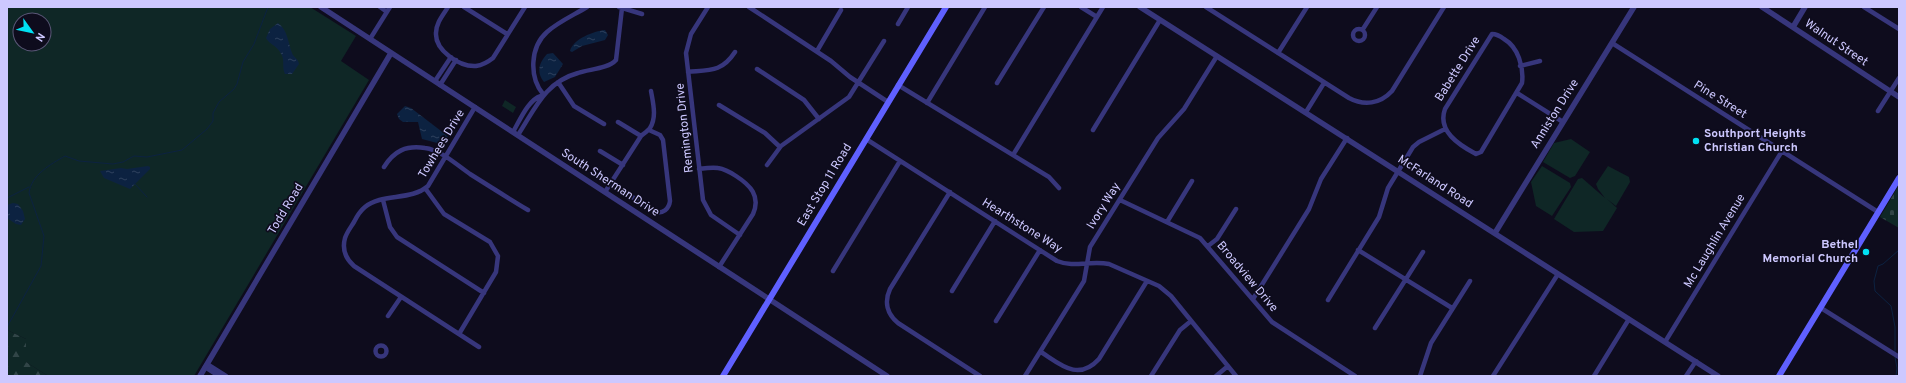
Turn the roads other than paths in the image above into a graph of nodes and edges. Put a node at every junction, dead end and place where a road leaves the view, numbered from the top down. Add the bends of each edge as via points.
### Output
1 (321, 7) edge
2 (380, 7) edge
3 (448, 7) edge
4 (464, 7) edge
5 (524, 7) edge
6 (587, 7) edge
7 (708, 7) edge
8 (749, 7) edge
9 (908, 7) edge
10 (946, 7) edge
11 (985, 7) edge
12 (1044, 7) edge
13 (1081, 7) edge
14 (1103, 7) edge
15 (1140, 7) edge
16 (1206, 7) edge
17 (1377, 7) edge
18 (1444, 7) edge
19 (1634, 7) edge
20 (1762, 7) edge
21 (1805, 7) edge
22 (1864, 7) edge
23 (621, 8) edge
24 (1305, 8) edge
25 (389, 9) edge
26 (841, 10) dead end
27 (642, 14) dead end
28 (1097, 17) junction
29 (1160, 20) junction
30 (898, 24) dead end
31 (1793, 27) junction
32 (1363, 29) dead end
33 (1899, 29) edge
34 (507, 34) junction
35 (370, 39) junction
36 (884, 41) dead end
37 (1612, 44) junction
38 (817, 51) junction
39 (735, 52) dead end
40 (391, 53) junction
41 (1278, 53) junction
42 (1217, 56) junction
43 (453, 58) junction
44 (1540, 61) dead end
45 (1520, 66) junction
46 (757, 69) dead end
47 (688, 72) junction
48 (1899, 78) edge
49 (558, 82) junction
50 (437, 83) junction
51 (859, 83) junction
52 (997, 83) dead end
53 (1324, 83) junction
54 (898, 85) junction
55 (651, 91) dead end
56 (1891, 91) junction
57 (1517, 93) junction
58 (542, 95) junction
59 (1899, 96) edge
60 (888, 102) junction
61 (927, 103) junction
62 (719, 105) dead end
63 (475, 107) junction
64 (1878, 111) dead end
65 (1306, 112) junction
66 (819, 119) junction
67 (618, 122) dead end
68 (1563, 122) junction
69 (604, 124) dead end
70 (1445, 129) junction
71 (649, 130) junction
72 (1093, 130) dead end
73 (516, 134) junction
74 (642, 136) junction
75 (866, 138) junction
76 (1347, 138) junction
77 (780, 147) junction
78 (1782, 151) junction
79 (600, 152) dead end
80 (1013, 155) junction
81 (446, 158) junction
82 (900, 161) junction
83 (622, 165) junction
84 (767, 165) dead end
85 (384, 167) dead end
86 (699, 169) junction
87 (1398, 171) junction
88 (1899, 178) edge
89 (1192, 181) dead end
90 (611, 183) junction
91 (425, 188) junction
92 (1059, 188) dead end
93 (606, 192) junction
94 (950, 192) junction
95 (384, 200) junction
96 (1120, 200) junction
97 (528, 210) dead end
98 (1236, 210) dead end
99 (1878, 212) junction
100 (995, 221) junction
101 (1167, 222) junction
102 (1495, 233) junction
103 (740, 235) junction
104 (1208, 246) junction
105 (1040, 250) junction
106 (1358, 250) junction
107 (1422, 252) dead end
108 (1087, 264) junction
109 (719, 267) junction
110 (833, 271) dead end
111 (1558, 274) junction
112 (1405, 279) junction
113 (1147, 281) junction
114 (1470, 281) dead end
115 (952, 291) dead end
116 (484, 292) junction
117 (401, 296) junction
118 (768, 299) junction
119 (1253, 299) junction
120 (1328, 300) dead end
121 (1452, 308) junction
122 (1821, 308) junction
123 (388, 316) dead end
124 (1629, 319) junction
125 (1191, 320) junction
126 (996, 321) dead end
127 (1375, 328) dead end
128 (459, 334) junction
129 (1665, 342) junction
130 (479, 347) dead end
131 (1040, 352) junction
132 (1899, 357) edge
133 (1696, 361) junction
134 (206, 365) junction
135 (1228, 366) junction
136 (200, 376) edge
137 (219, 376) edge
138 (226, 376) edge
139 (723, 376) edge
140 (887, 376) edge
141 (980, 376) edge
142 (1025, 376) edge
143 (1151, 376) edge
144 (1216, 376) edge
145 (1236, 376) edge
146 (1355, 376) edge
147 (1420, 376) edge
148 (1493, 376) edge
149 (1594, 376) edge
150 (1686, 376) edge
151 (1718, 376) edge
152 (1779, 376) edge

1 - 35 street, South Sherman Drive
2 - 25 street
3 - 43 street via 439,21 436,34 441,48
4 - 34 street
5 - 34 street
6 - 58 street via 551,29 540,41 535,55 534,70
7 - 47 street, Remington Drive via 688,41
8 - 38 street
9 - 30 street
10 - 54 main road, East Stop 11 Road
11 - 61 street
12 - 52 street
13 - 28 street
14 - 28 street
15 - 29 street, McFarland Road
16 - 41 street
17 - 32 street
18 - 53 street via 1394,89 1386,97 1373,103 1354,101
19 - 37 street, Anniston Drive
20 - 31 street, Walnut Street
21 - 31 street
22 - 33 street
23 - 27 street
23 - 49 street via 616,60
24 - 41 street
25 - 35 street
26 - 38 street
28 - 80 street
29 - 42 street, McFarland Road
29 - 72 street
31 - 56 street, Walnut Street
34 - 43 street via 493,58 487,62 471,66
35 - 40 street, South Sherman Drive
36 - 51 street
37 - 68 street, Anniston Drive
37 - 78 street, Pine Street
38 - 51 street
39 - 47 street via 720,68
40 - 50 street, South Sherman Drive
40 - 134 street, Todd Road
41 - 53 street
42 - 65 street, McFarland Road
42 - 96 street, Ivory Way via 1184,109 1158,138
43 - 50 street
44 - 45 street
45 - 57 street via 1522,80
45 - 70 street, Babette Drive via 1517,52 1512,45 1497,34 1490,36 1445,109
46 - 66 street via 804,100
47 - 86 street, Remington Drive
48 - 56 street
49 - 58 street
49 - 69 street via 574,106
50 - 63 street, South Sherman Drive
51 - 60 street
51 - 66 street via 849,97
53 - 65 street
54 - 60 main road, East Stop 11 Road
54 - 61 street
55 - 71 street via 654,115
56 - 59 street, Walnut Street
56 - 64 street
57 - 68 street
57 - 70 street via 1479,153 1453,139
58 - 73 street
60 - 75 main road, East Stop 11 Road
61 - 80 street
62 - 77 street via 765,133
63 - 73 street, South Sherman Drive
63 - 81 street, Towhees Drive
65 - 76 street, McFarland Road
66 - 77 street
67 - 74 street
68 - 102 street, Anniston Drive
70 - 87 street via 1414,146
71 - 74 street
71 - 90 street via 660,135 663,140 670,201 666,210 655,212
73 - 93 street, South Sherman Drive
74 - 83 street
75 - 82 street, Hearthstone Way
75 - 118 main road, East Stop 11 Road
76 - 87 street, McFarland Road
76 - 119 street via 1321,180 1309,209
77 - 84 street
78 - 99 street, Pine Street
78 - 129 street, Mc Laughlin Avenue
79 - 83 street
80 - 92 street via 1051,178
81 - 85 street via 427,148 406,148 394,154
81 - 91 street, Towhees Drive
81 - 97 street
82 - 94 street, Hearthstone Way
82 - 110 street
83 - 90 street
86 - 103 street, Remington Drive via 703,200 707,210 715,219
86 - 103 street via 724,169 744,181 753,191 756,205
87 - 102 street, McFarland Road
87 - 106 street via 1388,188 1380,215
88 - 99 main road
89 - 101 street
90 - 93 street
91 - 95 street, Towhees Drive
91 - 116 street via 446,215 491,243 497,252 496,272
93 - 109 street, South Sherman Drive
94 - 100 street, Hearthstone Way
94 - 141 street via 890,289 887,301 889,313 896,322
95 - 116 street via 390,227 395,236
95 - 117 street, Towhees Drive via 368,204 358,214 344,240 344,249 354,266
96 - 101 street, Broadview Drive
96 - 108 street, Ivory Way via 1090,247
98 - 104 street via 1217,239
99 - 122 main road
100 - 105 street, Hearthstone Way
100 - 115 street
101 - 104 street, Broadview Drive via 1196,235
102 - 111 street, McFarland Road
103 - 109 street
104 - 119 street, Broadview Drive
105 - 108 street, Hearthstone Way via 1063,263
105 - 126 street
106 - 112 street
106 - 120 street
107 - 112 street
108 - 113 street, Hearthstone Way via 1109,264
108 - 131 street, Ivory Way via 1087,274 1083,283
109 - 118 street, South Sherman Drive
111 - 124 street, McFarland Road
111 - 148 street
112 - 121 street
112 - 127 street
113 - 125 street, Hearthstone Way via 1168,294
113 - 131 street via 1095,363 1083,370 1072,370
114 - 121 street
116 - 128 street
117 - 123 street
117 - 128 street
118 - 139 main road, East Stop 11 Road
118 - 140 street, South Sherman Drive
119 - 146 street, Broadview Drive via 1276,325
121 - 147 street via 1431,343
122 - 132 street
122 - 152 main road
124 - 129 street, McFarland Road
124 - 149 street
125 - 135 street, Hearthstone Way via 1216,355
125 - 143 street via 1180,330
128 - 130 street
129 - 133 street, McFarland Road
131 - 142 street, Ivory Way
133 - 150 street
133 - 151 street, McFarland Road
134 - 136 street, Todd Road
134 - 137 street
134 - 138 street
135 - 144 street
135 - 145 street, Hearthstone Way

